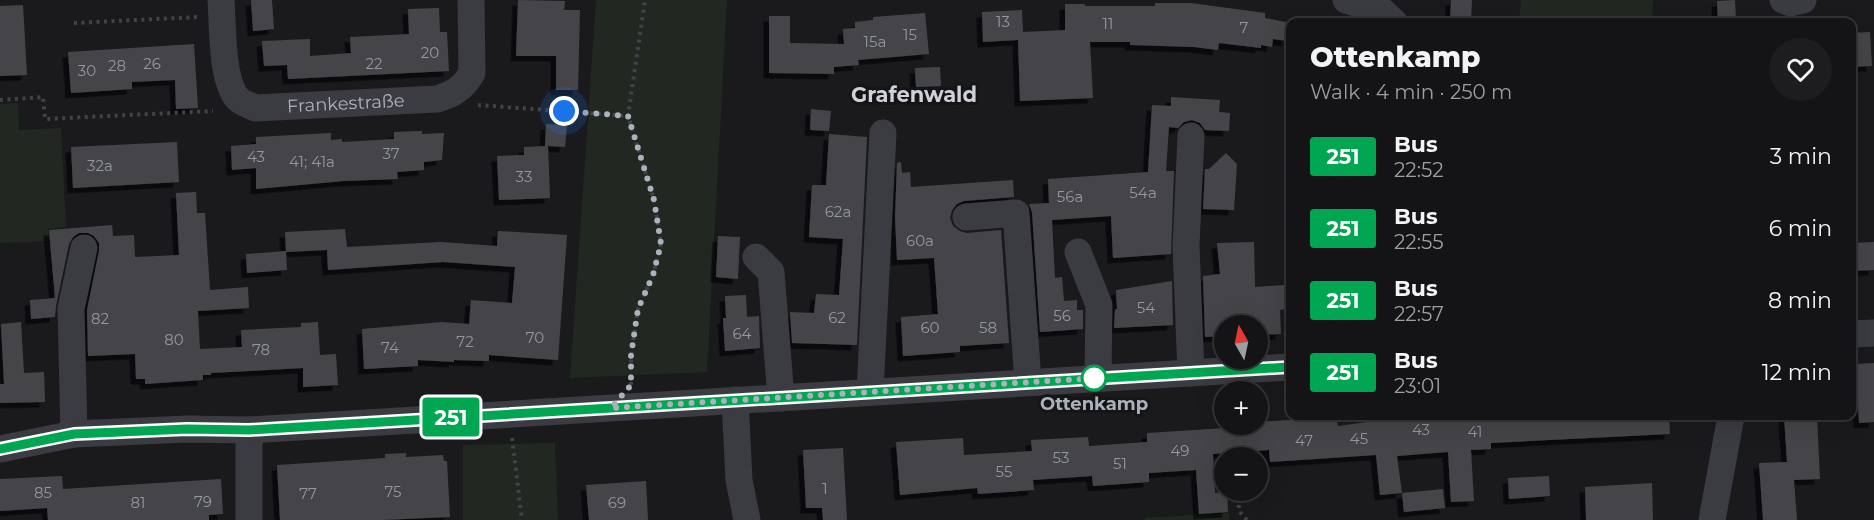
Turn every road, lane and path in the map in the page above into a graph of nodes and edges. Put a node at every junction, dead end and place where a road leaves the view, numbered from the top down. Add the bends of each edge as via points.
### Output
1 (471, 0) edge
2 (645, 0) edge
3 (1346, 0) edge
4 (222, 8) edge
5 (1390, 18) edge
6 (74, 23) dead end
7 (458, 91) junction
8 (0, 100) edge
9 (213, 111) dead end
10 (628, 116) junction
11 (883, 133) dead end
12 (1191, 136) dead end
13 (966, 217) dead end
14 (84, 248) dead end
15 (1078, 252) dead end
16 (756, 257) dead end
17 (1874, 333) edge
18 (1856, 334) edge
19 (1286, 367) edge
20 (1191, 373) junction
21 (1098, 378) junction
22 (1028, 382) junction
23 (870, 392) junction
24 (781, 398) junction
25 (735, 400) junction
26 (611, 408) junction
27 (509, 414) junction
28 (1730, 420) edge
29 (249, 430) junction
30 (74, 434) junction
31 (0, 449) edge
32 (1239, 501) edge
33 (249, 520) edge
34 (522, 520) edge
35 (747, 520) edge
36 (1247, 520) edge
37 (1712, 520) edge

1 - 7 street via 472,73
2 - 10 path
3 - 5 street via 1382,11
4 - 6 path
4 - 7 street, Frankestraße via 226,69 232,90 239,100 255,108 437,99
7 - 10 path via 478,105
8 - 9 path via 43,97 45,119
10 - 26 path via 654,200 661,244 638,309 631,385
11 - 23 street
12 - 20 street via 1186,246
13 - 22 street via 1016,213
14 - 30 street via 71,309
15 - 21 street via 1099,305
16 - 24 street via 771,272
17 - 18 street
19 - 20 street
20 - 21 street
21 - 22 street
22 - 23 street
23 - 24 street
24 - 25 street
25 - 26 street
25 - 35 street
26 - 27 street
27 - 29 street
27 - 34 path
28 - 37 street
29 - 30 street
29 - 33 street
30 - 31 street
32 - 36 path via 1239,511

